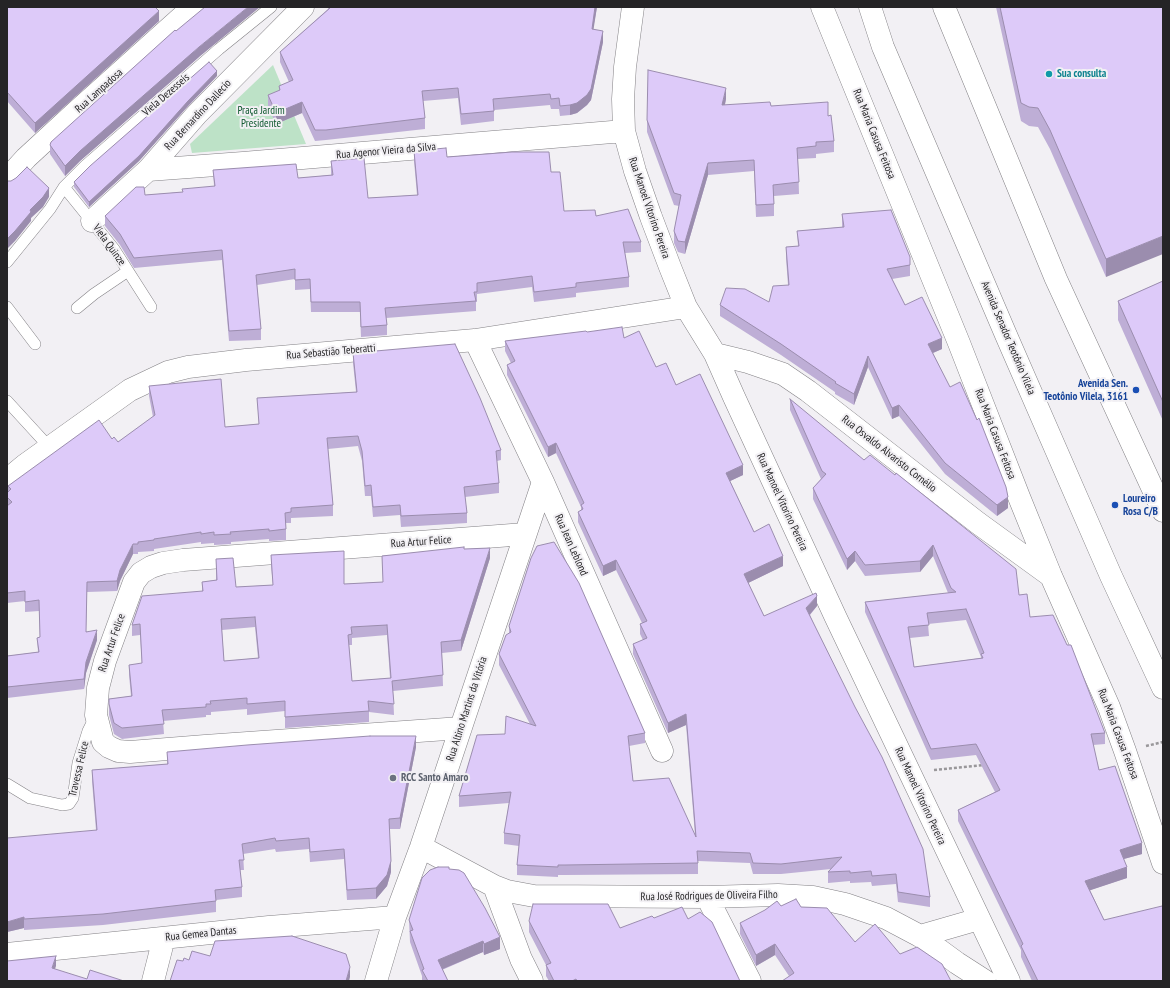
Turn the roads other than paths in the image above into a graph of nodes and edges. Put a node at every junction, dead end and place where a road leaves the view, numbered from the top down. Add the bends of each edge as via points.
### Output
1 (193, 7) edge
2 (271, 7) edge
3 (302, 7) edge
4 (633, 7) edge
5 (822, 7) edge
6 (870, 7) edge
7 (944, 7) edge
8 (624, 131) junction
9 (148, 170) junction
10 (7, 179) edge
11 (64, 187) junction
12 (92, 220) junction
13 (7, 262) edge
14 (128, 271) junction
15 (7, 307) edge
16 (151, 307) dead end
17 (686, 307) junction
18 (77, 308) dead end
19 (476, 340) junction
20 (35, 344) dead end
21 (716, 354) junction
22 (7, 400) edge
23 (50, 448) junction
24 (7, 480) edge
25 (543, 482) junction
26 (1163, 511) edge
27 (525, 534) junction
28 (1051, 576) junction
29 (1163, 688) edge
30 (96, 715) junction
31 (461, 728) junction
32 (662, 752) dead end
33 (7, 784) edge
34 (421, 847) junction
35 (1163, 863) edge
36 (494, 886) junction
37 (707, 897) junction
38 (395, 917) junction
39 (979, 919) junction
40 (920, 936) junction
41 (164, 938) junction
42 (7, 954) edge
43 (153, 981) edge
44 (376, 981) edge
45 (532, 981) edge
46 (750, 981) edge
47 (985, 981) edge
48 (1009, 981) edge

1 - 10 street, Rua Lampadosa via 26,158
2 - 11 lane, Viela Dezesseis via 208,58
3 - 9 street, Rua Bernardino Dallecio via 197,114
4 - 8 street, Rua Manoel Vitorino Pereira via 623,99
5 - 28 street, Rua Maria Casusa Feitosa
6 - 29 street, Avenida Senador Teotônio Vilela via 883,47 1003,328 1111,576
7 - 26 street via 1056,279
8 - 9 street, Rua Agenor Vieira da Silva
8 - 17 street, Rua Manoel Vitorino Pereira via 651,217
9 - 12 street, Rua Bernardino Dallecio
11 - 12 lane, Viela Quinze
11 - 13 lane, Viela Dezesseis via 50,209
12 - 14 lane, Viela Quinze
14 - 16 lane, Viela Quinze
14 - 18 lane
15 - 20 lane
17 - 19 street, Rua Sebastião Teberatti
17 - 21 street, Rua Manoel Vitorino Pereira
19 - 23 street, Rua Sebastião Teberatti via 246,360 168,372 130,390
19 - 25 street, Rua Jean Leblond
21 - 28 street, Rua Osvaldo Alvaristo Cornélio via 783,374
21 - 39 street, Rua Manoel Vitorino Pereira via 760,454
22 - 23 lane
23 - 24 street, Rua Sebastião Teberatti
25 - 27 street, Rua Altino Martins da Vitória
25 - 32 street, Rua Jean Leblond
27 - 30 street, Rua Artur Felice via 183,560 163,562 151,567 141,572 134,582 105,661 98,688
27 - 31 street, Rua Altino Martins da Vitória
28 - 35 street, Rua Maria Casusa Feitosa via 1109,707
30 - 31 street, Rua Artur Felice via 103,742 118,751 130,752
30 - 33 lane, Travessa Felice via 78,763 73,798 69,804 62,805 30,798
31 - 34 street, Rua Altino Martins da Vitória
34 - 36 street, Rua José Rodrigues de Oliveira Filho
34 - 38 street, Rua Altino Martins da Vitória
36 - 37 street, Rua José Rodrigues de Oliveira Filho via 534,896
36 - 45 street via 521,959
37 - 40 street, Rua José Rodrigues de Oliveira Filho via 814,897 886,918
37 - 46 street
38 - 41 street, Rua Gemea Dantas
38 - 44 street, Rua Altino Martins da Vitória
39 - 40 street
39 - 48 street, Rua Manoel Vitorino Pereira
40 - 47 street, Rua José Rodrigues de Oliveira Filho
41 - 42 street, Rua Gemea Dantas
41 - 43 street

